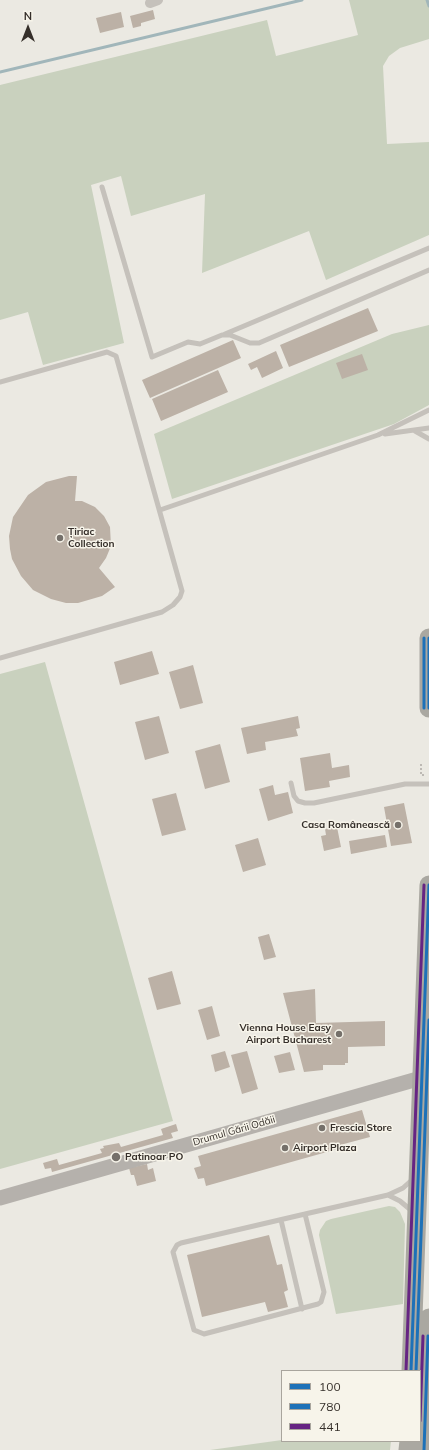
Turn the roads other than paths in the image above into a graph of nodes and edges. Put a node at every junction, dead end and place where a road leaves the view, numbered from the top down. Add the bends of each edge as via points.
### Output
1 (102, 187) dead end
2 (429, 248) edge
3 (429, 270) edge
4 (222, 335) junction
5 (0, 382) edge
6 (429, 410) edge
7 (429, 428) edge
8 (414, 430) junction
9 (378, 435) junction
10 (429, 439) edge
11 (160, 510) junction
12 (429, 638) edge
13 (0, 658) edge
14 (429, 708) edge
15 (291, 784) dead end
16 (429, 784) edge
17 (429, 885) edge
18 (421, 1078) junction
19 (418, 1171) junction
20 (388, 1195) junction
21 (0, 1198) edge
22 (305, 1214) junction
23 (416, 1215) junction
24 (281, 1220) junction
25 (302, 1309) junction
26 (429, 1318) edge
27 (428, 1358) edge
28 (411, 1370) edge
29 (424, 1450) edge

1 - 4 lane via 152,356 188,342 200,344
2 - 4 lane
3 - 4 lane via 259,343 250,344 230,335
5 - 11 lane via 107,352 116,356
6 - 9 lane
7 - 8 lane
8 - 9 lane
8 - 10 lane
9 - 11 lane
11 - 13 lane via 182,591 173,605 162,612
12 - 14 highway
15 - 16 lane via 294,796 298,801 305,803 405,784
17 - 18 highway
18 - 19 highway
18 - 21 street, Drumul Gării Odăii
19 - 20 lane via 410,1183
19 - 23 highway
20 - 22 lane
20 - 23 lane via 400,1201
22 - 24 lane
22 - 25 lane via 324,1295 318,1304
23 - 28 highway
24 - 25 lane
24 - 25 lane via 181,1243 173,1252 192,1327 198,1333 204,1334
26 - 27 highway
27 - 29 highway

